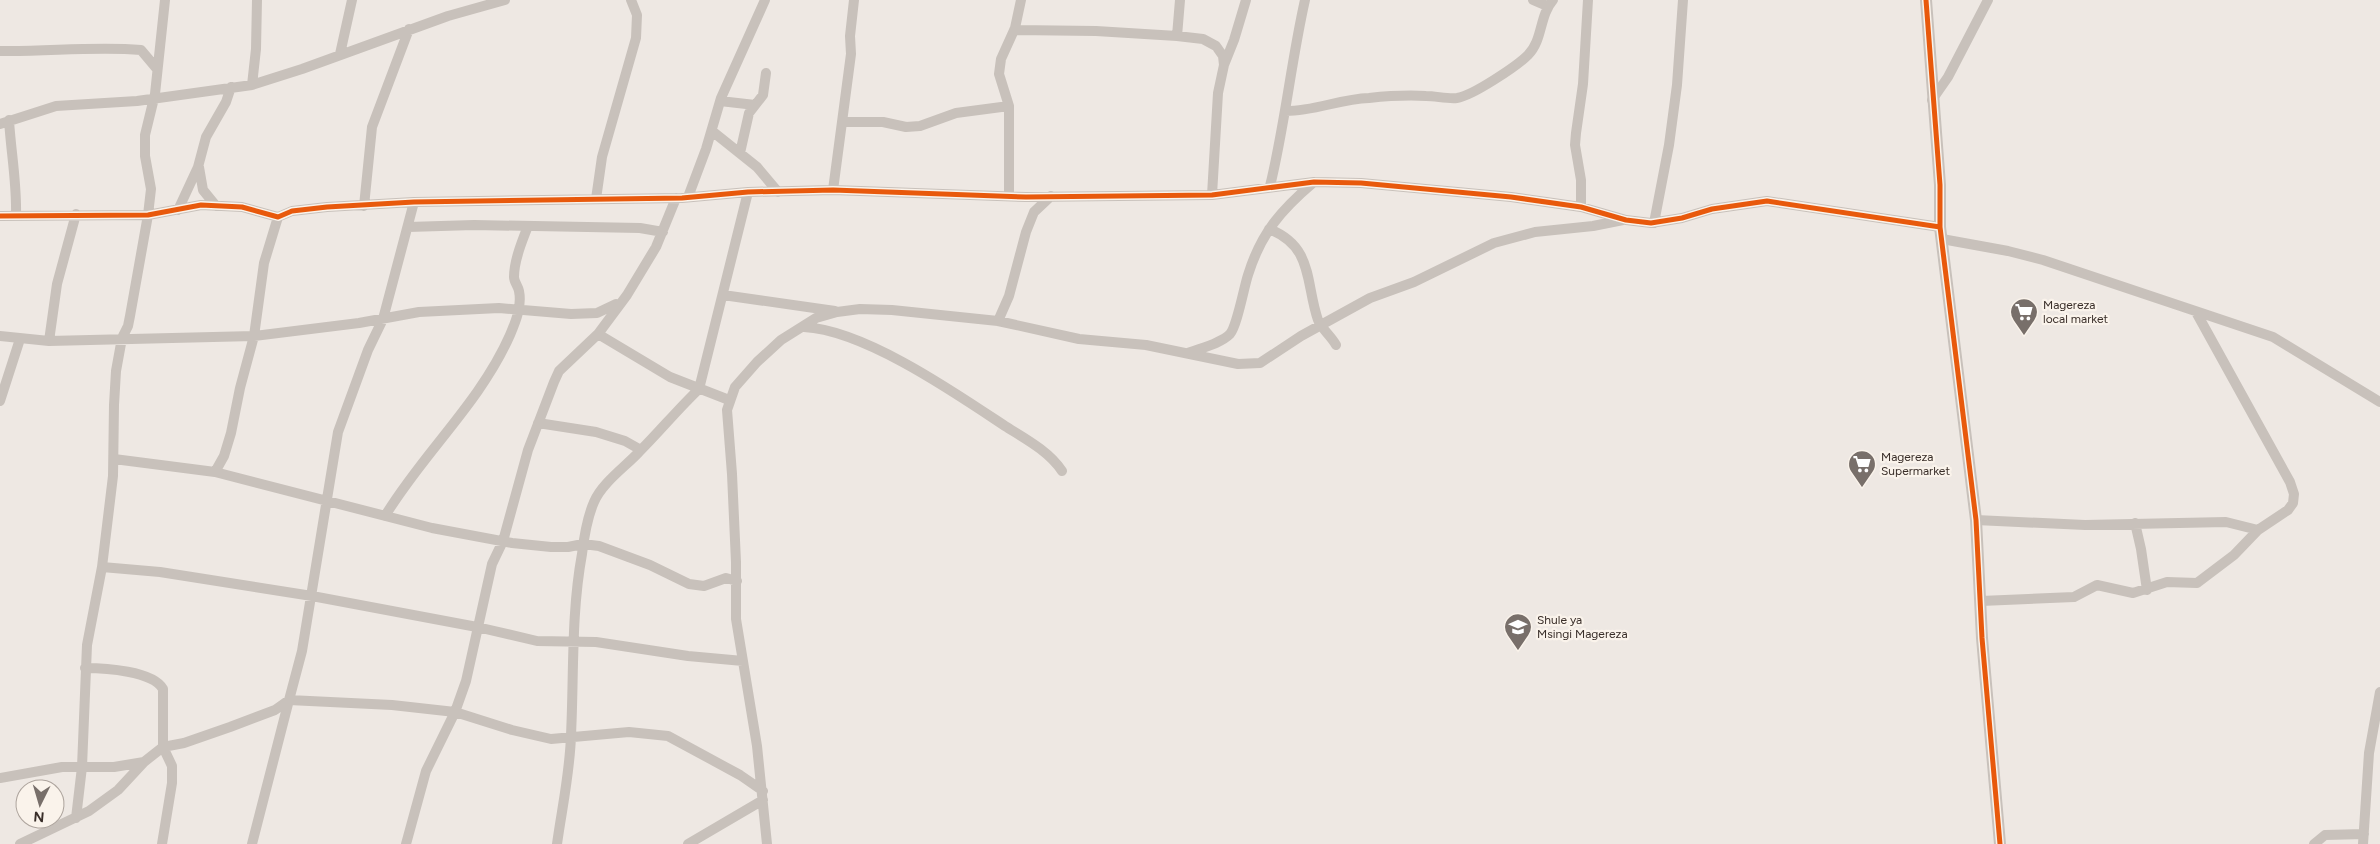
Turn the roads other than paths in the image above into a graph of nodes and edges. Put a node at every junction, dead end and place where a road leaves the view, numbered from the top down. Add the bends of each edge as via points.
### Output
1 (165, 0) edge
2 (257, 0) edge
3 (352, 0) edge
4 (505, 0) edge
5 (631, 0) edge
6 (765, 0) edge
7 (854, 0) edge
8 (1021, 0) edge
9 (1180, 0) edge
10 (1246, 0) edge
11 (1305, 0) edge
12 (1533, 0) edge
13 (1588, 0) edge
14 (1682, 0) edge
15 (1926, 0) edge
16 (1988, 0) edge
17 (1550, 3) edge
18 (480, 4) edge
19 (409, 29) junction
20 (1014, 30) junction
21 (1177, 36) junction
22 (0, 51) edge
23 (340, 54) junction
24 (1224, 65) junction
25 (157, 69) junction
26 (766, 73) dead end
27 (252, 85) junction
28 (231, 87) junction
29 (154, 99) junction
30 (1932, 100) junction
31 (720, 101) junction
32 (755, 105) junction
33 (1009, 106) junction
34 (1286, 111) junction
35 (5, 122) edge
36 (842, 122) junction
37 (712, 131) junction
38 (740, 154) junction
39 (198, 167) junction
40 (1314, 182) junction
41 (1270, 186) junction
42 (833, 190) junction
43 (748, 192) junction
44 (778, 192) junction
45 (1212, 195) junction
46 (1008, 196) junction
47 (1051, 196) junction
48 (688, 197) junction
49 (676, 198) junction
50 (596, 199) junction
51 (414, 202) junction
52 (216, 206) junction
53 (364, 206) junction
54 (1581, 207) junction
55 (178, 210) junction
56 (76, 214) junction
57 (148, 215) junction
58 (0, 216) edge
59 (16, 216) junction
60 (278, 217) junction
61 (1626, 220) junction
62 (1654, 223) junction
63 (528, 226) junction
64 (408, 227) junction
65 (1269, 229) junction
66 (663, 232) junction
67 (1941, 233) junction
68 (627, 294) junction
69 (723, 295) junction
70 (519, 309) junction
71 (837, 312) junction
72 (2196, 312) junction
73 (383, 318) junction
74 (998, 321) junction
75 (1321, 325) junction
76 (804, 327) junction
77 (598, 334) junction
78 (0, 336) edge
79 (254, 336) junction
80 (122, 338) junction
81 (20, 339) junction
82 (49, 341) junction
83 (1336, 345) dead end
84 (1187, 354) junction
85 (699, 389) junction
86 (729, 400) junction
87 (0, 401) edge
88 (2380, 402) edge
89 (538, 423) junction
90 (641, 450) junction
91 (114, 459) junction
92 (1062, 471) dead end
93 (215, 472) junction
94 (326, 501) junction
95 (385, 516) junction
96 (1976, 520) junction
97 (2135, 523) junction
98 (2258, 530) junction
99 (503, 541) junction
100 (583, 544) junction
101 (102, 567) junction
102 (737, 581) junction
103 (2147, 590) junction
104 (312, 596) junction
105 (1981, 601) junction
106 (477, 627) junction
107 (573, 643) junction
108 (743, 661) junction
109 (85, 668) junction
110 (2380, 692) edge
111 (289, 700) junction
112 (455, 712) junction
113 (571, 737) junction
114 (163, 747) junction
115 (144, 762) junction
116 (82, 767) junction
117 (0, 778) edge
118 (763, 795) junction
119 (76, 818) junction
120 (2364, 839) edge
121 (20, 844) edge
122 (162, 844) edge
123 (252, 844) edge
124 (406, 844) edge
125 (557, 844) edge
126 (688, 844) edge
127 (768, 844) edge
128 (2000, 844) edge
129 (2314, 844) edge

1 - 25 street
2 - 27 street
3 - 23 street
4 - 18 street
5 - 50 street via 637,15 636,38 602,157
6 - 31 street
7 - 36 street
8 - 20 street
9 - 21 street
10 - 24 street
11 - 34 street
12 - 17 street
13 - 54 street via 1584,74 1575,145 1581,180
14 - 62 street via 1669,145
15 - 30 street
16 - 30 street via 1948,78
17 - 34 street via 1536,47 1512,67 1468,94 1457,98 1367,98 1336,101 1304,111
18 - 19 street
19 - 23 street
19 - 53 street via 372,127
20 - 21 street
20 - 33 street via 1001,59 999,74
21 - 24 street via 1203,40 1216,46 1223,56
22 - 25 street via 141,50
23 - 27 street
24 - 45 street via 1218,93
25 - 29 street
26 - 32 street via 763,94
27 - 28 street
28 - 29 street
28 - 39 street via 206,137
29 - 35 street via 56,106
29 - 57 street via 144,145 151,189
30 - 67 street
31 - 32 street
31 - 37 street
32 - 38 street via 748,113
33 - 36 street via 956,113 920,126
33 - 46 street
34 - 41 street
35 - 59 street via 16,177
36 - 42 street
37 - 38 street
37 - 48 street
38 - 44 street via 757,167
39 - 52 street via 203,190
39 - 55 street
40 - 41 street
40 - 54 street via 1438,189
40 - 65 street via 1292,201
41 - 45 street
42 - 44 street
42 - 46 street
43 - 44 street
43 - 48 street
43 - 69 street
45 - 47 street
46 - 47 street
47 - 74 street via 1034,212 1020,250 1009,296
48 - 49 street
49 - 50 street
49 - 66 street
50 - 51 street
51 - 53 street
51 - 64 street
52 - 55 street via 201,205
52 - 60 street via 242,208
53 - 60 street via 292,211
54 - 61 street
55 - 57 street
56 - 57 street
56 - 59 street
56 - 82 street via 57,284
57 - 80 street via 128,326
58 - 59 street
60 - 79 street via 264,263
61 - 62 street
61 - 75 street via 1535,232 1494,243 1414,282 1370,298
62 - 67 street via 1712,209 1766,201
63 - 64 street
63 - 66 street via 640,228
63 - 70 street via 514,279 519,290
64 - 73 street
65 - 75 street via 1294,246 1305,264
65 - 84 street via 1249,272 1233,329 1220,341
66 - 68 street
67 - 72 street via 2043,260
67 - 96 street
68 - 70 street via 612,308 597,314
68 - 77 street
69 - 71 street
69 - 85 street
70 - 73 street via 419,312
70 - 95 street via 509,336 481,386 404,486
71 - 74 street via 892,310
71 - 76 street via 816,318
72 - 88 street via 2273,337
72 - 98 street via 2294,494 2288,510
73 - 79 street
73 - 94 street via 344,411
74 - 84 street via 1080,339 1146,345
75 - 83 street
75 - 84 street via 1255,364
76 - 86 street via 781,340 757,362 735,387
76 - 92 street via 820,328 902,361 1018,434 1052,459
77 - 85 street
77 - 89 street via 559,371
78 - 81 street
79 - 80 street
79 - 93 street via 227,447
80 - 82 street
80 - 91 street via 114,392
81 - 82 street
81 - 87 street
85 - 86 street
85 - 90 street
86 - 102 street via 727,416
89 - 90 street via 596,432
89 - 99 street
90 - 100 street via 598,495 588,519
91 - 93 street
91 - 101 street
93 - 94 street
94 - 95 street
94 - 104 street
95 - 99 street
96 - 97 street via 2085,525
96 - 105 street
97 - 98 street via 2226,522
97 - 103 street
98 - 103 street via 2234,555 2197,583 2176,581
99 - 100 street via 552,547
99 - 106 street via 492,564
100 - 102 street via 608,549 689,584 704,586 726,578
100 - 107 street
101 - 104 street via 160,572
101 - 109 street
102 - 108 street via 736,619
103 - 105 street via 2133,593 2097,585 2074,597
104 - 106 street
104 - 111 street
105 - 128 street
106 - 107 street via 527,639
106 - 112 street via 466,681
107 - 108 street via 596,642
107 - 113 street
108 - 118 street
109 - 114 street via 130,673 159,683 162,690
109 - 116 street
110 - 120 street via 2369,753
111 - 112 street
111 - 114 street via 276,710 184,743
111 - 123 street
112 - 113 street via 535,736 551,739
112 - 124 street via 426,771
113 - 118 street via 629,732 668,736 740,775
113 - 125 street
114 - 115 street
114 - 122 street via 172,766 172,783
115 - 116 street via 114,767
115 - 119 street via 118,790
116 - 117 street via 62,767
116 - 119 street
118 - 126 street
118 - 127 street
119 - 121 street
120 - 129 street via 2325,835

